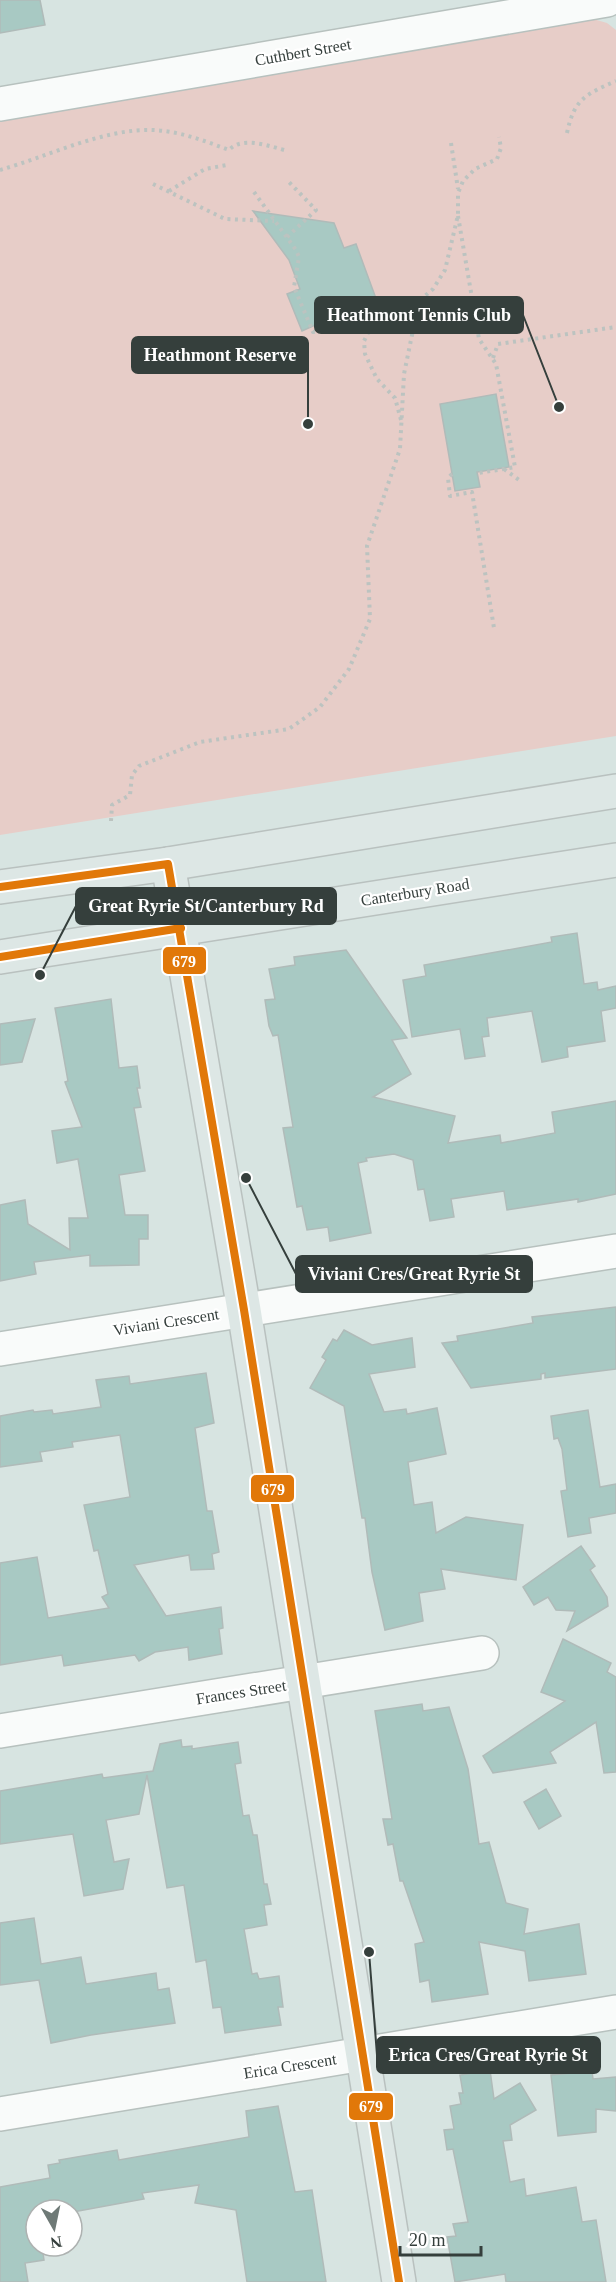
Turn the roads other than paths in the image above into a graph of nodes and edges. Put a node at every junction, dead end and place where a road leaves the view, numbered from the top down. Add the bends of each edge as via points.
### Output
1 (607, 0) edge
2 (616, 16) edge
3 (0, 104) edge
4 (616, 791) edge
5 (616, 860) edge
6 (168, 864) junction
7 (0, 887) edge
8 (181, 928) junction
9 (0, 957) edge
10 (616, 1251) edge
11 (244, 1310) junction
12 (0, 1349) edge
13 (482, 1653) dead end
14 (302, 1682) junction
15 (0, 1731) edge
16 (616, 2012) edge
17 (362, 2055) junction
18 (0, 2114) edge
19 (399, 2282) edge

1 - 2 street
1 - 3 street, Cuthbert Street
4 - 6 main road
5 - 8 main road, Canterbury Road
6 - 7 main road
6 - 8 main road
8 - 9 main road, Canterbury Road
8 - 11 main road
10 - 11 street, Viviani Crescent
11 - 12 street, Viviani Crescent
11 - 14 main road
13 - 14 street, Frances Street
14 - 15 street, Frances Street
14 - 17 main road
16 - 17 street, Erica Crescent
17 - 18 street, Erica Crescent
17 - 19 main road

